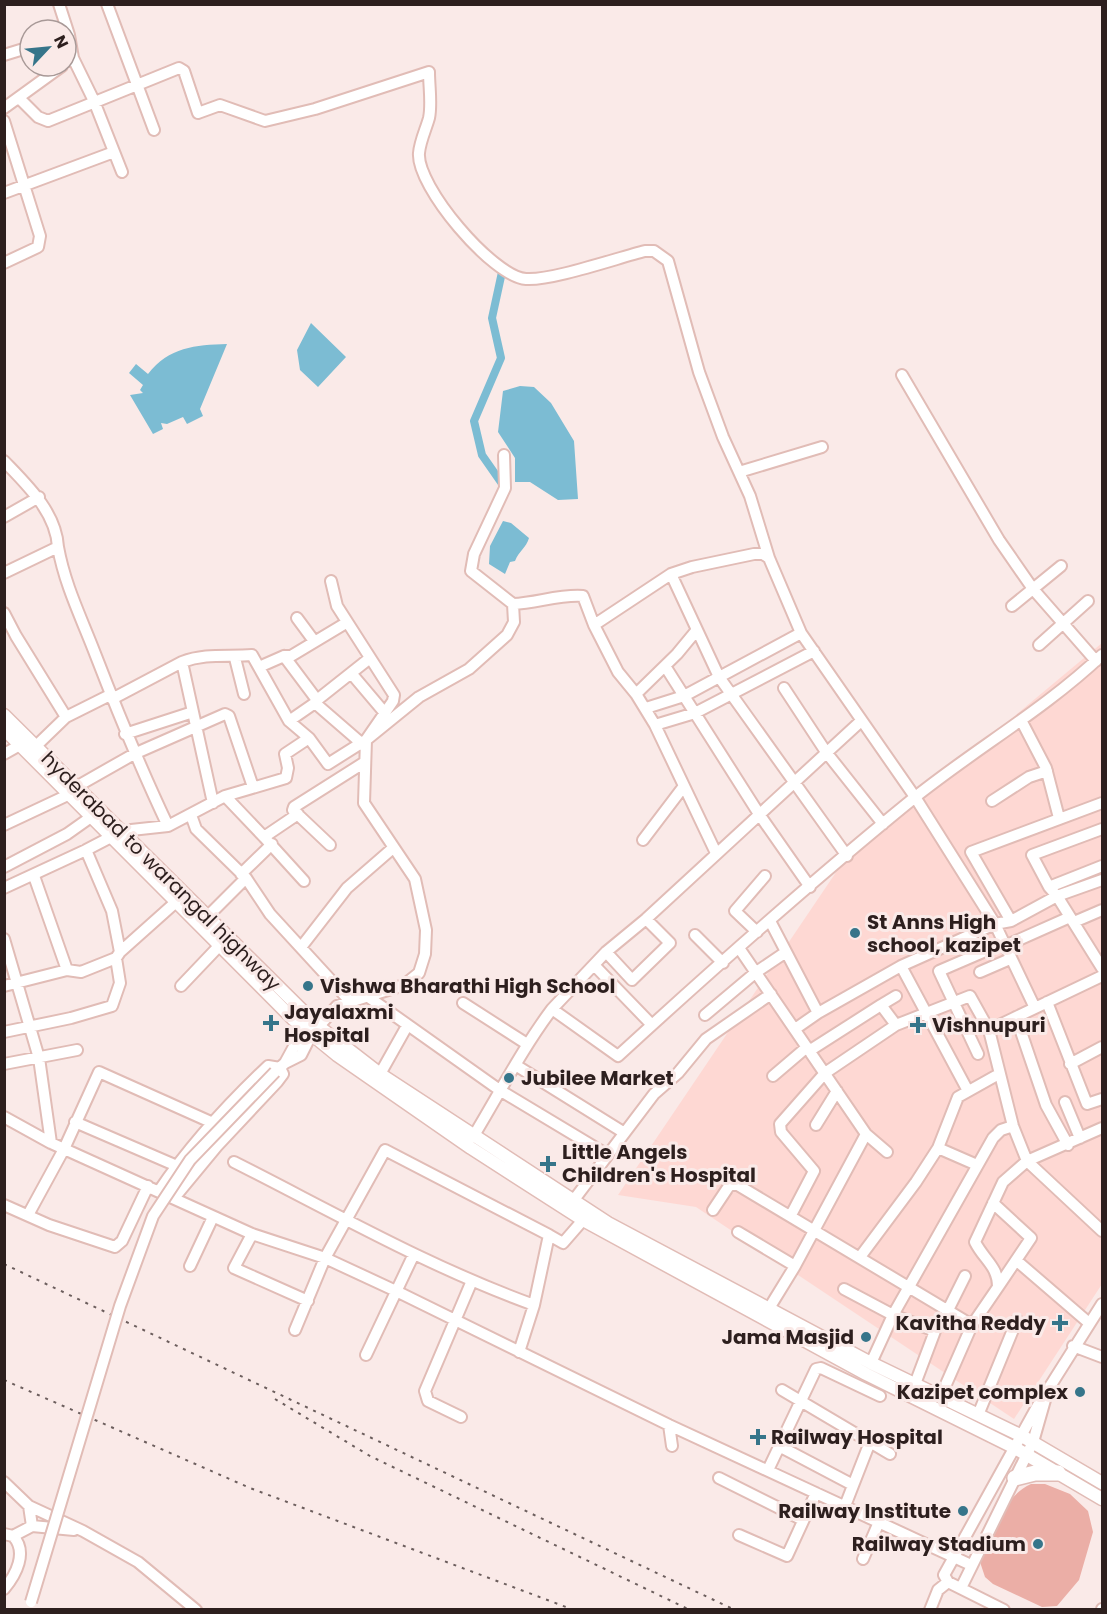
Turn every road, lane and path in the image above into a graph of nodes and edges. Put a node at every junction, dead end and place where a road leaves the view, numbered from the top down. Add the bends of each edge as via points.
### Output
1 (107, 4) edge
2 (78, 75) edge
3 (46, 78) edge
4 (137, 83) junction
5 (19, 98) junction
6 (94, 101) junction
7 (4, 108) edge
8 (4, 121) edge
9 (154, 130) dead end
10 (114, 152) junction
11 (122, 172) dead end
12 (24, 184) junction
13 (4, 193) edge
14 (4, 263) edge
15 (902, 375) dead end
16 (822, 447) dead end
17 (504, 456) dead end
18 (4, 461) edge
19 (740, 472) junction
20 (39, 497) junction
21 (4, 517) edge
22 (58, 547) junction
23 (769, 558) junction
24 (1061, 566) dead end
25 (4, 573) edge
26 (671, 574) junction
27 (331, 581) dead end
28 (1033, 589) junction
29 (1088, 602) dead end
30 (513, 604) junction
31 (1012, 606) dead end
32 (4, 613) edge
33 (297, 618) dead end
34 (346, 623) junction
35 (1062, 624) junction
36 (594, 625) junction
37 (696, 631) junction
38 (801, 633) junction
39 (314, 641) junction
40 (1039, 645) dead end
41 (814, 651) junction
42 (284, 656) junction
43 (235, 658) junction
44 (370, 658) junction
45 (1099, 658) edge
46 (183, 662) junction
47 (665, 666) junction
48 (259, 667) junction
49 (351, 673) junction
50 (718, 677) junction
51 (784, 688) dead end
52 (244, 694) dead end
53 (636, 694) junction
54 (730, 694) junction
55 (684, 696) junction
56 (111, 697) junction
57 (316, 702) junction
58 (646, 708) junction
59 (193, 712) junction
60 (384, 712) junction
61 (695, 713) junction
62 (4, 715) edge
63 (66, 717) junction
64 (1021, 720) junction
65 (289, 721) junction
66 (861, 722) junction
67 (655, 724) junction
68 (4, 729) edge
69 (196, 729) junction
70 (125, 734) junction
71 (309, 738) junction
72 (363, 741) junction
73 (20, 745) junction
74 (36, 746) junction
75 (826, 752) junction
76 (4, 754) edge
77 (134, 754) junction
78 (365, 762) junction
79 (1047, 771) junction
80 (793, 782) junction
81 (684, 786) junction
82 (253, 787) junction
83 (73, 791) junction
84 (225, 796) junction
85 (915, 797) junction
86 (992, 801) dead end
87 (213, 803) junction
88 (1102, 805) edge
89 (298, 814) junction
90 (759, 814) junction
91 (190, 815) junction
92 (91, 818) junction
93 (1059, 818) junction
94 (883, 824) junction
95 (4, 825) edge
96 (168, 826) junction
97 (1102, 829) edge
98 (116, 834) junction
99 (643, 840) dead end
100 (268, 841) junction
101 (330, 845) dead end
102 (393, 848) junction
103 (86, 850) junction
104 (716, 853) junction
105 (847, 856) junction
106 (1102, 866) edge
107 (4, 867) edge
108 (34, 876) junction
109 (243, 876) junction
110 (765, 876) dead end
111 (1102, 880) edge
112 (304, 881) dead end
113 (810, 887) junction
114 (1049, 887) junction
115 (4, 888) edge
116 (1057, 896) junction
117 (176, 902) junction
118 (1102, 910) edge
119 (207, 917) junction
120 (646, 919) junction
121 (1072, 920) junction
122 (770, 921) junction
123 (1011, 921) junction
124 (995, 924) junction
125 (757, 932) junction
126 (695, 935) dead end
127 (4, 939) edge
128 (1004, 944) junction
129 (220, 945) junction
130 (302, 946) junction
131 (739, 948) junction
132 (606, 952) junction
133 (786, 952) junction
134 (118, 955) junction
135 (1010, 959) junction
136 (723, 963) junction
137 (594, 965) junction
138 (901, 966) junction
139 (1102, 968) edge
140 (67, 970) junction
141 (980, 972) dead end
142 (755, 973) junction
143 (18, 982) junction
144 (4, 986) edge
145 (181, 986) dead end
146 (771, 994) junction
147 (367, 996) junction
148 (896, 996) dead end
149 (349, 1000) junction
150 (1047, 1002) junction
151 (463, 1003) dead end
152 (954, 1003) junction
153 (881, 1005) junction
154 (1035, 1008) junction
155 (552, 1009) junction
156 (818, 1013) junction
157 (926, 1013) junction
158 (705, 1015) dead end
159 (1016, 1017) junction
160 (652, 1025) junction
161 (896, 1025) junction
162 (31, 1026) junction
163 (407, 1026) junction
164 (795, 1029) junction
165 (988, 1030) junction
166 (314, 1031) junction
167 (4, 1032) edge
168 (527, 1044) junction
169 (1102, 1047) edge
170 (808, 1049) junction
171 (77, 1050) dead end
172 (978, 1054) dead end
173 (39, 1058) junction
174 (4, 1064) edge
175 (1070, 1064) junction
176 (517, 1066) junction
177 (280, 1068) junction
178 (825, 1073) junction
179 (380, 1074) junction
180 (999, 1074) junction
181 (773, 1076) dead end
182 (501, 1090) junction
183 (968, 1091) junction
184 (837, 1092) junction
185 (1102, 1099) edge
186 (1065, 1102) dead end
187 (4, 1116) edge
188 (75, 1122) junction
189 (213, 1123) junction
190 (816, 1125) dead end
191 (1013, 1126) junction
192 (1102, 1128) edge
193 (623, 1132) junction
194 (866, 1134) junction
195 (473, 1137) junction
196 (1080, 1138) junction
197 (51, 1143) junction
198 (1068, 1145) junction
199 (938, 1148) junction
200 (64, 1149) junction
201 (887, 1152) dead end
202 (606, 1154) junction
203 (1027, 1161) junction
204 (234, 1162) dead end
205 (977, 1165) junction
206 (177, 1166) junction
207 (148, 1186) junction
208 (159, 1191) junction
209 (174, 1198) junction
210 (573, 1200) junction
211 (993, 1203) junction
212 (4, 1205) edge
213 (713, 1210) dead end
214 (28, 1215) junction
215 (791, 1215) junction
216 (213, 1217) junction
217 (345, 1219) junction
218 (583, 1220) junction
219 (815, 1230) junction
220 (1102, 1231) edge
221 (738, 1232) dead end
222 (252, 1234) junction
223 (549, 1235) junction
224 (413, 1256) junction
225 (860, 1257) junction
226 (325, 1258) junction
227 (1017, 1261) junction
228 (190, 1266) dead end
229 (795, 1266) junction
230 (965, 1276) dead end
231 (471, 1283) junction
232 (909, 1286) junction
233 (998, 1287) junction
234 (844, 1288) dead end
235 (396, 1291) junction
236 (308, 1300) junction
237 (1102, 1304) edge
238 (534, 1305) junction
239 (768, 1310) junction
240 (948, 1310) junction
241 (893, 1315) junction
242 (453, 1320) junction
243 (1017, 1320) dead end
244 (1089, 1323) junction
245 (972, 1325) junction
246 (295, 1330) dead end
247 (1073, 1346) junction
248 (519, 1352) junction
249 (366, 1355) dead end
250 (1102, 1357) edge
251 (871, 1363) junction
252 (915, 1384) junction
253 (782, 1390) dead end
254 (880, 1396) dead end
255 (1045, 1396) junction
256 (940, 1398) junction
257 (800, 1400) junction
258 (978, 1415) junction
259 (461, 1417) dead end
260 (669, 1425) junction
261 (1022, 1436) junction
262 (870, 1442) junction
263 (1033, 1442) junction
264 (672, 1446) dead end
265 (779, 1446) junction
266 (1015, 1448) junction
267 (890, 1454) dead end
268 (1027, 1455) junction
269 (768, 1470) junction
270 (1058, 1473) junction
271 (719, 1478) dead end
272 (1015, 1478) junction
273 (4, 1482) edge
274 (1102, 1483) edge
275 (853, 1485) junction
276 (816, 1493) junction
277 (1102, 1499) edge
278 (29, 1506) junction
279 (845, 1506) junction
280 (804, 1520) junction
281 (879, 1522) junction
282 (32, 1526) junction
283 (83, 1531) junction
284 (739, 1534) dead end
285 (9, 1535) edge
286 (956, 1557) junction
287 (862, 1559) dead end
288 (971, 1565) junction
289 (948, 1582) junction
290 (961, 1588) junction
291 (4, 1589) edge
292 (30, 1606) edge
293 (196, 1610) edge
294 (930, 1610) edge
295 (1004, 1610) edge

1 - 4 street
2 - 6 street
3 - 5 street
4 - 6 street
4 - 9 street
4 - 19 street via 179,68 184,71 198,113 220,105 265,121 429,72 430,116 418,154 423,174 444,210 502,272 525,279 645,251 662,255 668,261 699,372
5 - 6 street via 48,121
5 - 7 street
6 - 10 street
8 - 12 street
10 - 11 street
10 - 12 street
12 - 13 street
12 - 14 street via 40,243 31,252
15 - 28 street via 999,540
16 - 19 street
17 - 30 street via 505,488 474,554 471,571
18 - 20 street
19 - 23 street
20 - 21 street
20 - 22 street via 58,538
22 - 25 street
22 - 56 street via 63,573
23 - 26 street via 754,554
23 - 38 street
24 - 28 street
26 - 36 street
26 - 37 street
27 - 34 street via 332,594
28 - 31 street
28 - 35 street
29 - 35 street
30 - 36 street via 583,596
30 - 72 street via 514,622 507,635 469,669 419,697
32 - 63 street
33 - 39 street
34 - 39 street
34 - 44 street
35 - 40 street
35 - 45 street
36 - 53 street via 618,672
37 - 47 street
37 - 50 street
38 - 41 street
38 - 50 street
39 - 42 street via 291,656
41 - 54 street
41 - 66 street
42 - 48 street
42 - 57 street
43 - 46 street via 215,654
43 - 48 street via 252,655
43 - 52 street
44 - 49 street
44 - 60 street via 394,695
45 - 64 street
46 - 56 street
46 - 59 street
47 - 53 street
47 - 55 street
48 - 65 street
49 - 57 street
49 - 60 street
50 - 54 street
50 - 55 street
51 - 75 street
53 - 58 street
54 - 61 street
54 - 80 street
55 - 58 street
55 - 61 street
56 - 63 street
56 - 70 street
57 - 65 street
57 - 72 street
58 - 67 street
59 - 69 street
59 - 70 street
60 - 72 street
61 - 67 street
61 - 90 street
62 - 74 main road, hyderabad to warangal highway
63 - 74 street
64 - 79 street
64 - 85 street
65 - 71 street
66 - 75 street
66 - 85 street
67 - 81 street
68 - 73 main road
69 - 77 street
69 - 82 street via 222,714 229,716
69 - 87 street
70 - 77 street
71 - 72 street via 328,765
71 - 82 street via 285,754 286,778
72 - 78 street
73 - 76 street
73 - 83 main road
74 - 83 main road, hyderabad to warangal highway
75 - 80 street
75 - 94 street
77 - 83 street
77 - 96 street
78 - 89 street via 299,802 293,810
78 - 102 street via 364,803
79 - 86 street via 1029,777
79 - 93 street
80 - 90 street
80 - 105 street
81 - 99 street
81 - 104 street
82 - 84 street
83 - 92 main road
83 - 95 street
83 - 98 main road, hyderabad to warangal highway
84 - 87 street
84 - 100 street
85 - 94 street
85 - 124 street
87 - 91 street
88 - 93 street
89 - 100 street
89 - 101 street
90 - 104 street
90 - 113 street
91 - 96 street
91 - 109 street via 196,829
92 - 98 main road
92 - 107 street
93 - 123 street via 970,852
94 - 105 street
96 - 98 street
97 - 114 street via 1032,855
98 - 103 street
98 - 117 main road
98 - 119 main road, hyderabad to warangal highway
100 - 109 street
100 - 112 street
102 - 130 street via 347,888
102 - 147 street via 414,879 426,930 425,954 419,973 404,985
103 - 108 street
103 - 134 street via 112,911
104 - 120 street
105 - 113 street
106 - 114 street
108 - 115 street
108 - 140 street
109 - 119 street
109 - 130 street via 270,914
110 - 125 street via 735,911
111 - 116 street
113 - 122 street
114 - 116 street
116 - 121 street
116 - 123 street
117 - 129 main road
117 - 134 street
118 - 121 street
119 - 166 main road, hyderabad to warangal highway
120 - 132 street
120 - 132 street via 670,943 632,980
121 - 128 street
121 - 139 street
122 - 125 street
122 - 133 street
123 - 124 street
124 - 128 street
124 - 138 street
125 - 131 street
126 - 136 street
127 - 143 street
128 - 135 street
128 - 152 street via 939,971
129 - 145 street
129 - 166 main road
130 - 149 street
131 - 136 street
131 - 142 street
132 - 137 street
133 - 142 street
133 - 156 street
134 - 140 street via 81,972
134 - 162 street via 120,983 112,1006
135 - 141 street
135 - 154 street
136 - 160 street
137 - 155 street
137 - 160 street
138 - 156 street
138 - 157 street
139 - 150 street
140 - 143 street
142 - 146 street
142 - 158 street
143 - 144 street
143 - 162 street
146 - 164 street
146 - 193 street via 706,1039
147 - 149 street
147 - 163 street
148 - 153 street
149 - 166 street via 337,1006
150 - 154 street
150 - 175 street
151 - 168 street
152 - 157 street
152 - 165 street via 970,996
152 - 172 street
153 - 161 street
153 - 170 street
154 - 159 street
155 - 160 street via 618,1056
155 - 168 street
156 - 164 street
157 - 161 street
157 - 183 street
159 - 165 street
159 - 198 street via 1046,1105
161 - 178 street
162 - 167 street
162 - 173 street
163 - 179 street
163 - 182 street
164 - 170 street
165 - 180 street
166 - 177 street via 301,1055
166 - 179 main road
166 - 218 main road via 471,1148
168 - 176 street
169 - 175 street
170 - 178 street
170 - 181 street
171 - 173 street
173 - 174 street
173 - 197 street
175 - 185 street via 1087,1104
176 - 182 street
176 - 193 street
177 - 189 street via 268,1066
177 - 209 street via 278,1082
177 - 292 street, bridge via 190,1160 153,1216 120,1306
178 - 184 street
178 - 215 street via 780,1124 781,1132 814,1171
179 - 195 main road
180 - 183 street
180 - 191 street
182 - 195 street
182 - 202 street
183 - 199 street via 958,1097
184 - 190 street
184 - 194 street
186 - 196 street
187 - 197 street
188 - 189 street via 99,1072
188 - 200 street
188 - 206 street
189 - 206 street
191 - 203 street
191 - 205 street via 993,1137
192 - 196 street
193 - 202 street
194 - 201 street
194 - 219 street
195 - 210 main road
196 - 198 street
197 - 200 street
198 - 203 street
199 - 205 street
199 - 225 street
200 - 207 street
200 - 214 street
202 - 210 street
203 - 211 street via 1003,1182
203 - 220 street
204 - 217 street
205 - 232 street
206 - 208 street
207 - 208 street
207 - 214 street via 122,1241 115,1247
208 - 209 street
209 - 216 street
210 - 239 main road
211 - 227 street via 1031,1236
211 - 233 street via 975,1242 996,1268
212 - 214 street
213 - 215 street via 729,1186 736,1184
215 - 219 street
216 - 222 street
216 - 228 street
217 - 223 street via 385,1150
217 - 224 street
217 - 226 street
218 - 223 street via 563,1243
218 - 266 main road via 866,1374
219 - 225 street
219 - 229 street
221 - 229 street
222 - 226 street
222 - 236 street via 234,1268
223 - 238 street
224 - 231 street
224 - 235 street
225 - 232 street
226 - 235 street
226 - 236 street
227 - 233 street
227 - 244 street
229 - 239 street
230 - 240 street
231 - 238 street
231 - 242 street
232 - 240 street
232 - 241 street
233 - 245 street
234 - 241 street
235 - 242 street
235 - 249 street
236 - 246 street
237 - 244 street
238 - 248 street
239 - 251 main road
240 - 245 street
241 - 251 street
241 - 252 street via 935,1331
242 - 248 street
242 - 259 street via 424,1391 428,1401
243 - 258 street
244 - 247 street
245 - 256 street
247 - 250 street
247 - 255 street
248 - 260 street
251 - 252 main road
252 - 256 main road
253 - 257 street
254 - 257 street via 818,1368
255 - 261 street
255 - 263 street
256 - 258 main road
257 - 262 street
257 - 265 street
258 - 261 main road
260 - 264 street
260 - 269 street
261 - 263 main road
261 - 266 street
262 - 267 street
262 - 275 street
263 - 268 street
263 - 274 main road
265 - 269 street
265 - 275 street
266 - 268 main road
266 - 286 street
268 - 270 main road
268 - 272 street
269 - 276 street
270 - 272 highway
270 - 277 main road
271 - 280 street
272 - 288 street
273 - 278 street
275 - 279 street
276 - 279 street
276 - 280 street
278 - 282 street
278 - 283 street
279 - 281 street
280 - 284 street via 787,1556
281 - 286 street
281 - 287 street
282 - 283 street
282 - 285 street
283 - 293 street via 138,1562
285 - 291 street via 18,1544 18,1571
286 - 288 street
286 - 289 street via 944,1575
288 - 290 street
289 - 290 street
289 - 294 street via 938,1590
290 - 295 street

